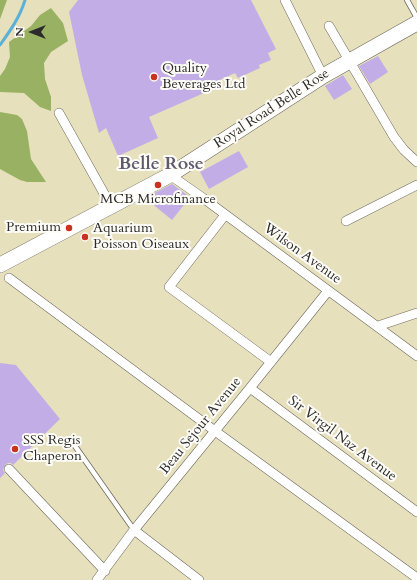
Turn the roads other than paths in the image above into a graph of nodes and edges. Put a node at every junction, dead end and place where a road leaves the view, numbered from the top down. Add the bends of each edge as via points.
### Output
1 (285, 0) edge
2 (407, 0) edge
3 (417, 18) edge
4 (417, 23) edge
5 (329, 26) dead end
6 (349, 61) junction
7 (323, 76) junction
8 (59, 113) dead end
9 (417, 162) edge
10 (170, 175) junction
11 (417, 185) edge
12 (111, 206) junction
13 (225, 215) junction
14 (346, 221) dead end
15 (0, 265) edge
16 (9, 278) dead end
17 (328, 291) junction
18 (417, 314) edge
19 (378, 326) junction
20 (417, 356) edge
21 (271, 362) junction
22 (250, 388) junction
23 (214, 431) junction
24 (75, 446) dead end
25 (9, 469) dead end
26 (417, 512) edge
27 (134, 530) junction
28 (105, 571) junction
29 (417, 579) edge
30 (97, 580) edge
31 (199, 580) edge

1 - 7 street
2 - 3 lane
4 - 6 main road, Royal Road Belle Rose
5 - 6 street
6 - 7 main road, Royal Road Belle Rose
6 - 9 street via 394,137
7 - 10 main road, Royal Road Belle Rose
8 - 12 street
10 - 12 main road, Royal Road Belle Rose
10 - 13 street, Wilson Avenue
11 - 14 street
12 - 15 main road, Royal Road Belle Rose
13 - 17 street, Wilson Avenue
13 - 21 street via 169,286
16 - 23 street
17 - 19 street, Wilson Avenue
17 - 21 street, Beau Sejour Avenue
18 - 19 street
19 - 20 street, Wilson Avenue
21 - 22 street, Beau Sejour Avenue
22 - 23 street, Beau Sejour Avenue
22 - 26 street, Sir Virgil Naz Avenue
23 - 27 street, Beau Sejour Avenue
23 - 29 street
24 - 27 lane
25 - 28 street
27 - 28 street, Beau Sejour Avenue
27 - 31 street
28 - 30 street, Beau Sejour Avenue

